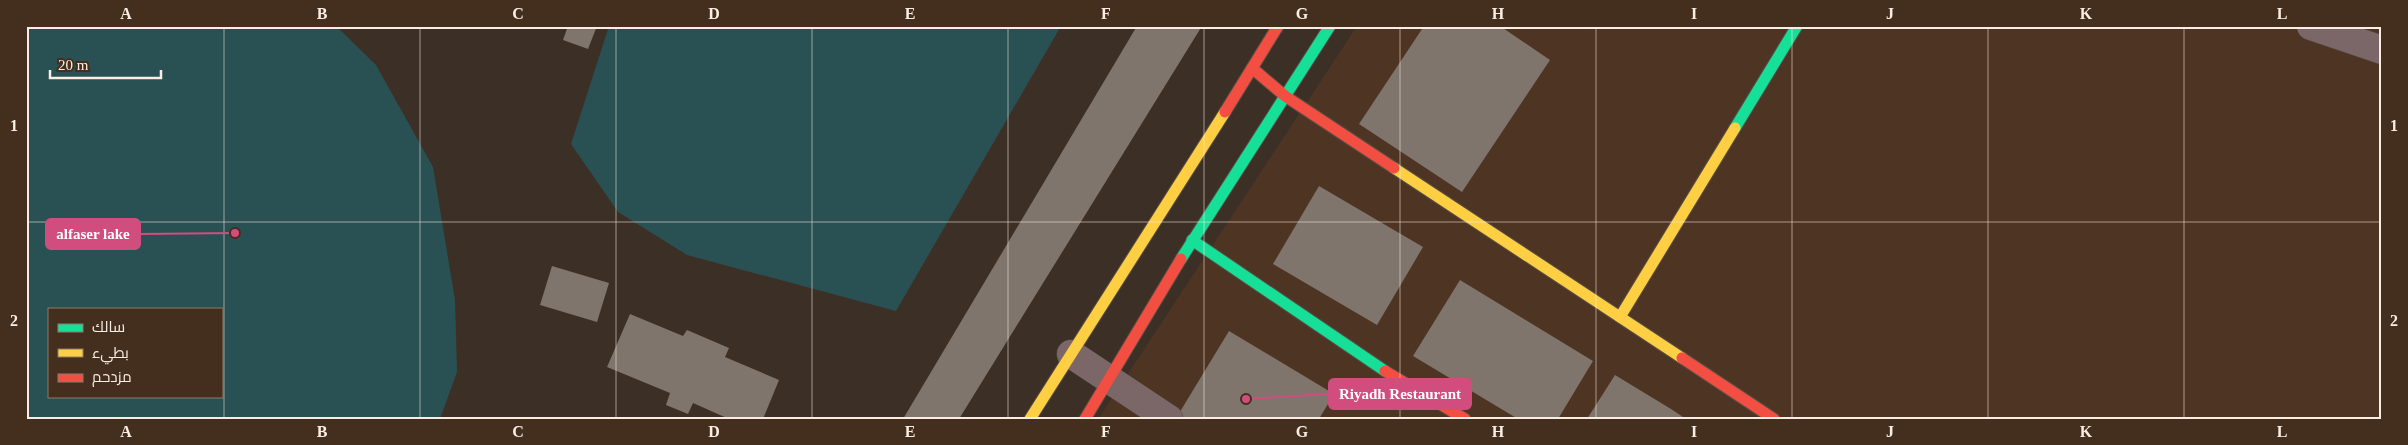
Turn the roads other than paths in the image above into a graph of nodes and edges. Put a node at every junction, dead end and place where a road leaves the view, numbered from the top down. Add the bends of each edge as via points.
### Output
1 (1278, 26) edge
2 (1330, 26) edge
3 (1797, 26) edge
4 (2311, 26) edge
5 (2382, 50) edge
6 (1252, 68) junction
7 (1285, 96) junction
8 (1192, 240) junction
9 (1620, 318) junction
10 (1071, 354) junction
11 (1108, 380) junction
12 (1030, 419) edge
13 (1085, 419) edge
14 (1169, 419) edge
15 (1465, 419) edge
16 (1774, 419) edge

1 - 6 street
2 - 7 street
3 - 9 street
4 - 5 street
6 - 7 street
6 - 10 street
7 - 8 street
7 - 9 street
8 - 11 street
8 - 15 street via 1380,368
9 - 16 street
10 - 11 street
10 - 12 street
11 - 13 street
11 - 14 street

